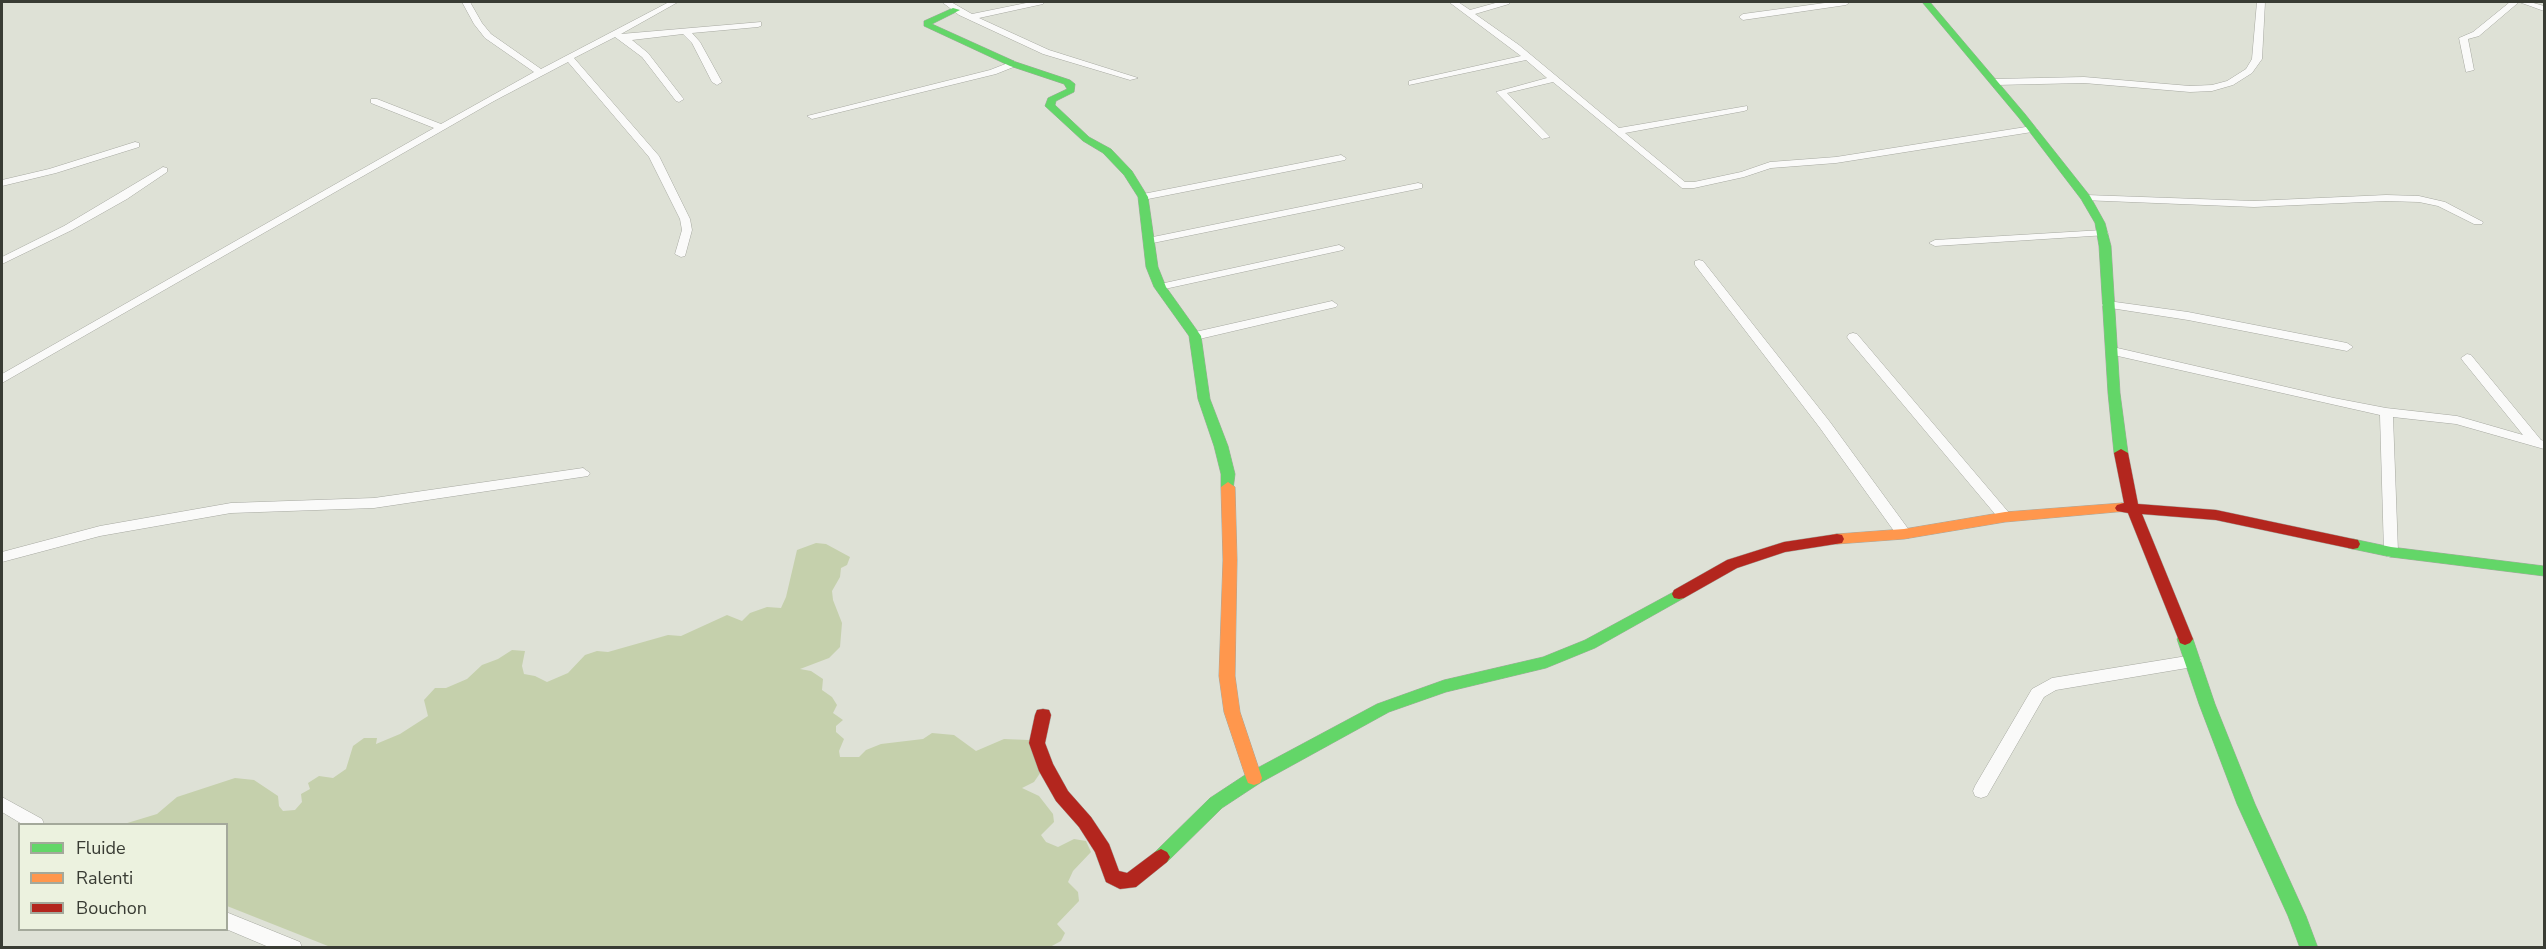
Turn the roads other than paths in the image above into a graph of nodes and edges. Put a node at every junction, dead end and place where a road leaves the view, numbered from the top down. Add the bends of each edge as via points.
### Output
1 (466, 2) edge
2 (674, 2) edge
3 (1040, 2) edge
4 (1453, 2) edge
5 (1506, 2) edge
6 (1846, 2) edge
7 (1926, 2) edge
8 (2261, 2) edge
9 (2515, 2) edge
10 (2523, 2) edge
11 (951, 6) edge
12 (2544, 9) edge
13 (1469, 13) junction
14 (971, 17) junction
15 (1743, 17) dead end
16 (758, 24) dead end
17 (684, 31) junction
18 (619, 36) junction
19 (1528, 57) junction
20 (569, 58) junction
21 (1013, 64) junction
22 (2469, 70) dead end
23 (540, 72) junction
24 (1133, 78) dead end
25 (1554, 79) junction
26 (717, 82) dead end
27 (1995, 82) junction
28 (1412, 83) dead end
29 (679, 99) dead end
30 (374, 101) dead end
31 (1744, 108) dead end
32 (812, 116) dead end
33 (441, 127) junction
34 (2032, 129) junction
35 (1618, 131) junction
36 (1545, 136) dead end
37 (135, 145) dead end
38 (1341, 158) dead end
39 (163, 170) dead end
40 (2, 183) edge
41 (1418, 186) dead end
42 (1143, 197) junction
43 (2086, 198) junction
44 (2478, 222) dead end
45 (2103, 233) junction
46 (1148, 241) junction
47 (1935, 243) dead end
48 (1339, 248) dead end
49 (681, 254) dead end
50 (2, 261) edge
51 (1699, 263) dead end
52 (1160, 287) junction
53 (2108, 304) junction
54 (1332, 305) dead end
55 (1195, 336) junction
56 (1853, 337) dead end
57 (2347, 347) dead end
58 (2113, 351) junction
59 (2467, 358) dead end
60 (2, 379) edge
61 (2386, 412) junction
62 (2540, 443) edge
63 (584, 473) dead end
64 (2132, 507) junction
65 (2005, 517) junction
66 (1904, 534) junction
67 (2391, 552) junction
68 (2, 557) edge
69 (2544, 572) edge
70 (2193, 661) junction
71 (1043, 715) dead end
72 (1254, 778) junction
73 (1981, 791) dead end
74 (2, 804) edge
75 (33, 823) edge
76 (228, 921) edge
77 (293, 948) edge
78 (2309, 948) edge

1 - 23 street via 488,36
2 - 18 street
3 - 14 street
4 - 13 street
5 - 13 street
6 - 15 street
7 - 27 street
8 - 27 street via 2257,59 2249,71 2230,83 2190,89 2084,80
9 - 22 street via 2476,34 2463,38
10 - 12 street
11 - 14 street
11 - 21 street via 928,26
13 - 19 street
14 - 24 street via 1052,54
16 - 17 street
17 - 18 street
17 - 26 street via 696,42
18 - 20 street
18 - 29 street via 645,55
19 - 25 street
19 - 28 street
20 - 23 street
20 - 49 street via 654,156 686,219
21 - 32 street
21 - 42 street via 1072,86 1051,100 1050,106 1086,139 1107,151
23 - 33 street
25 - 35 street
25 - 36 street via 1501,92
27 - 34 street
30 - 33 street
31 - 35 street
33 - 60 street
34 - 35 street via 1836,160 1770,165 1694,185 1674,181
34 - 43 street
37 - 40 street
38 - 42 street
39 - 50 street via 77,223
41 - 46 street
42 - 46 street
43 - 44 street via 2231,204 2419,199 2441,204
43 - 45 street
45 - 47 street
45 - 53 street
46 - 52 street
48 - 52 street
51 - 66 street
52 - 55 street
53 - 57 street
53 - 58 street
54 - 55 street
55 - 72 street via 1204,399 1228,474 1227,676 1232,712
56 - 65 street
58 - 61 street
58 - 64 street via 2121,455
59 - 62 street
61 - 62 street via 2457,420
61 - 67 street
63 - 68 street via 374,503 220,510 100,531
64 - 65 street
64 - 67 street via 2245,520
64 - 70 street
65 - 66 street
66 - 72 street via 1847,537 1784,547 1732,564 1590,644 1546,662 1444,686 1383,708
67 - 69 street
70 - 73 street via 2071,679 2045,688 2038,693
70 - 78 street via 2247,804
71 - 72 street via 1037,743 1045,766 1062,796 1103,849 1112,876 1120,881 1130,881 1143,873 1216,803
74 - 75 street
76 - 77 street

